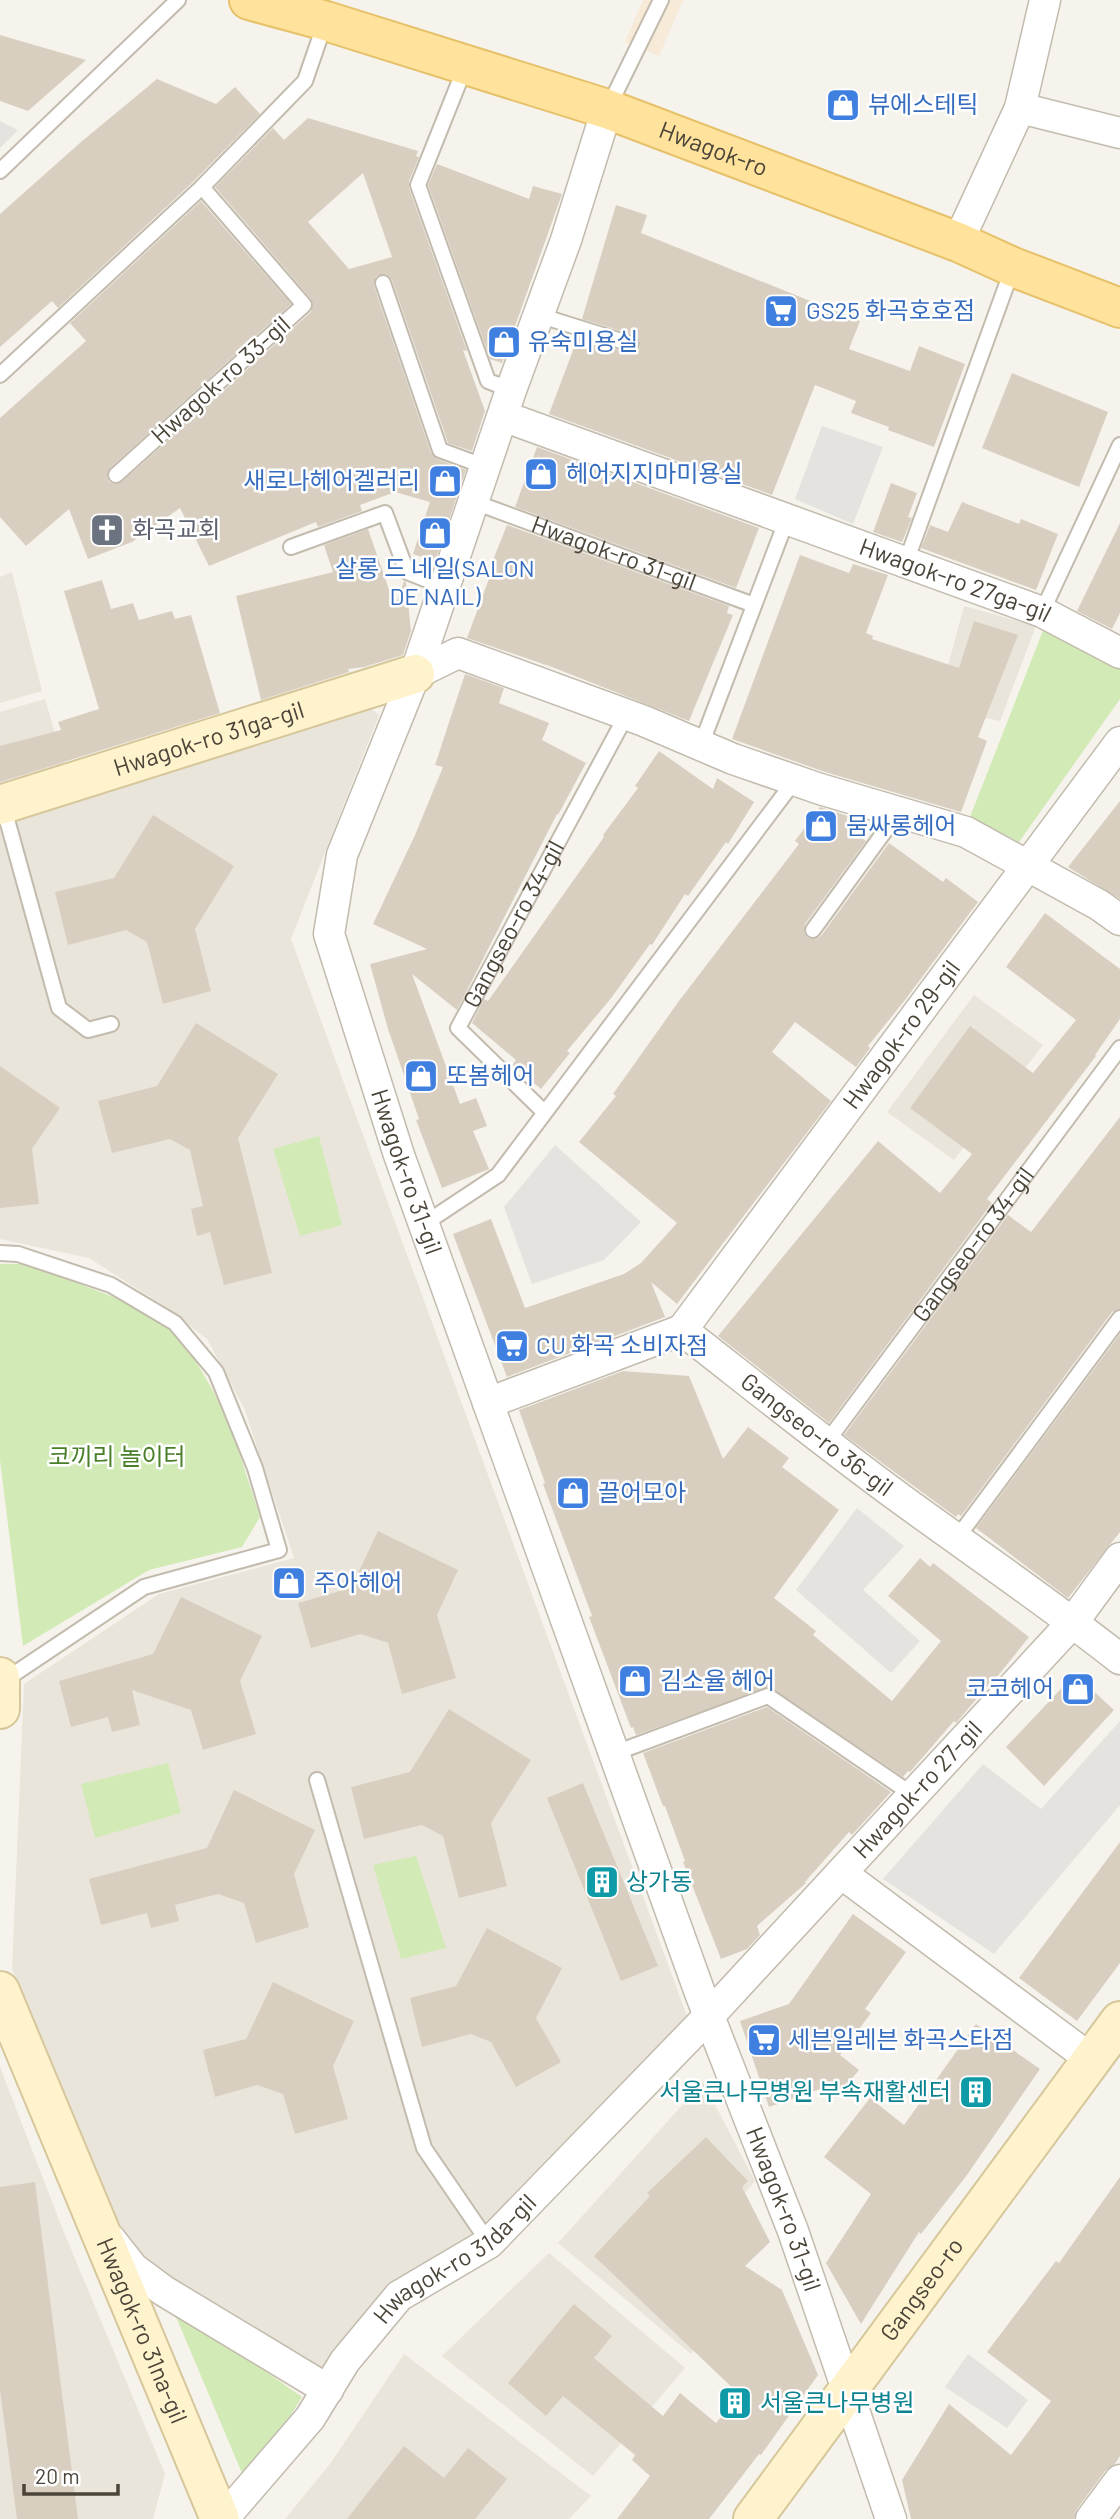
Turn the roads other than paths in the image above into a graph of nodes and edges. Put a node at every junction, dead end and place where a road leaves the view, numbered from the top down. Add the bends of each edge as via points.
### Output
1 (178, 0) edge
2 (248, 0) edge
3 (660, 0) edge
4 (1045, 0) edge
5 (326, 21) junction
6 (466, 65) junction
7 (1020, 107) junction
8 (607, 109) junction
9 (1120, 133) edge
10 (0, 171) edge
11 (202, 187) junction
12 (958, 242) junction
13 (1013, 267) junction
14 (383, 283) dead end
15 (1120, 308) edge
16 (538, 315) junction
17 (631, 344) dead end
18 (0, 375) edge
19 (507, 403) junction
20 (1120, 445) edge
21 (486, 467) junction
22 (116, 475) dead end
23 (474, 502) junction
24 (787, 519) junction
25 (291, 547) dead end
26 (906, 562) junction
27 (445, 587) junction
28 (754, 605) junction
29 (1042, 612) junction
30 (1120, 653) edge
31 (415, 674) junction
32 (627, 714) junction
33 (1120, 742) edge
34 (701, 745) junction
35 (795, 780) junction
36 (1, 804) edge
37 (898, 813) junction
38 (1026, 866) junction
39 (1120, 920) edge
40 (813, 930) dead end
41 (111, 1024) dead end
42 (1120, 1048) edge
43 (544, 1112) junction
44 (424, 1224) junction
45 (0, 1253) edge
46 (1120, 1318) edge
47 (682, 1330) junction
48 (488, 1403) junction
49 (826, 1443) junction
50 (957, 1538) junction
51 (1120, 1558) edge
52 (1073, 1622) junction
53 (1120, 1659) edge
54 (0, 1676) edge
55 (1, 1683) edge
56 (0, 1709) edge
57 (615, 1753) junction
58 (317, 1780) dead end
59 (913, 1795) junction
60 (841, 1873) junction
61 (0, 1992) edge
62 (709, 2017) junction
63 (1120, 2021) edge
64 (1092, 2060) junction
65 (93, 2218) junction
66 (489, 2242) junction
67 (328, 2390) junction
68 (847, 2392) junction
69 (1120, 2480) edge
70 (222, 2519) edge
71 (753, 2519) edge
72 (891, 2519) edge
73 (1091, 2519) edge

1 - 10 lane
2 - 5 main road, Hwagok-ro
3 - 8 lane
4 - 7 street
5 - 6 main road, Hwagok-ro
5 - 11 lane via 305,81
6 - 8 main road, Hwagok-ro
6 - 19 lane via 418,185 488,381
7 - 9 street
7 - 12 street
8 - 12 main road, Hwagok-ro
8 - 16 street, Hwagok-ro 31-gil
11 - 18 lane
11 - 22 lane, Hwagok-ro 33-gil via 304,304
12 - 13 main road, Hwagok-ro
13 - 15 main road, Hwagok-ro
13 - 26 lane
14 - 21 lane via 440,450
16 - 17 lane
16 - 19 street, Hwagok-ro 31-gil
19 - 21 street, Hwagok-ro 31-gil
19 - 24 street, Hwagok-ro 27ga-gil
20 - 29 lane
21 - 23 street, Hwagok-ro 31-gil
23 - 27 street, Hwagok-ro 31-gil
23 - 28 lane, Hwagok-ro 31-gil
24 - 26 street, Hwagok-ro 27ga-gil
24 - 28 lane
25 - 27 lane via 385,513 407,572
26 - 29 street, Hwagok-ro 27ga-gil
27 - 31 street, Hwagok-ro 31-gil
28 - 34 lane
29 - 30 street, Hwagok-ro 27ga-gil
31 - 32 street via 458,653
31 - 36 street, Hwagok-ro 31ga-gil
31 - 44 street, Hwagok-ro 31-gil via 342,855 329,934
32 - 34 street
32 - 43 lane, Gangseo-ro 34-gil via 458,1028
33 - 38 street, Hwagok-ro 29-gil
34 - 35 street
35 - 37 street
35 - 43 lane
36 - 41 lane via 59,1008 88,1030
37 - 38 street via 966,832
37 - 40 lane
38 - 39 street
38 - 47 street, Hwagok-ro 29-gil
42 - 49 lane, Gangseo-ro 34-gil
43 - 44 lane via 498,1175
44 - 48 street, Hwagok-ro 31-gil
45 - 55 lane via 18,1254 111,1285 175,1323 216,1372 255,1468 279,1550 144,1587
46 - 50 lane
47 - 48 street
47 - 49 street, Gangseo-ro 36-gil
48 - 57 street, Hwagok-ro 31-gil
49 - 50 street, Gangseo-ro 36-gil
50 - 52 street, Gangseo-ro 36-gil
51 - 52 street, Hwagok-ro 27-gil
52 - 53 street, Gangseo-ro 36-gil
52 - 59 street, Hwagok-ro 27-gil
54 - 55 street
55 - 56 street
57 - 59 lane via 768,1696
57 - 62 street, Hwagok-ro 31-gil
58 - 66 lane via 424,2148
59 - 60 street, Hwagok-ro 27-gil
60 - 62 street, Hwagok-ro 27-gil
60 - 64 street
61 - 65 street, Hwagok-ro 31na-gil
62 - 66 street, Hwagok-ro 31da-gil
62 - 68 street, Hwagok-ro 31-gil via 793,2231
63 - 64 street, Gangseo-ro
64 - 68 street, Gangseo-ro
65 - 67 street, Hwagok-ro 31na-gil via 133,2268 164,2291
65 - 70 street, Hwagok-ro 31na-gil
66 - 67 street, Hwagok-ro 31da-gil via 399,2296 345,2361
67 - 70 street, Hwagok-ro 31da-gil via 310,2418
68 - 71 street, Gangseo-ro
68 - 72 street, Hwagok-ro 31-gil
69 - 73 street

